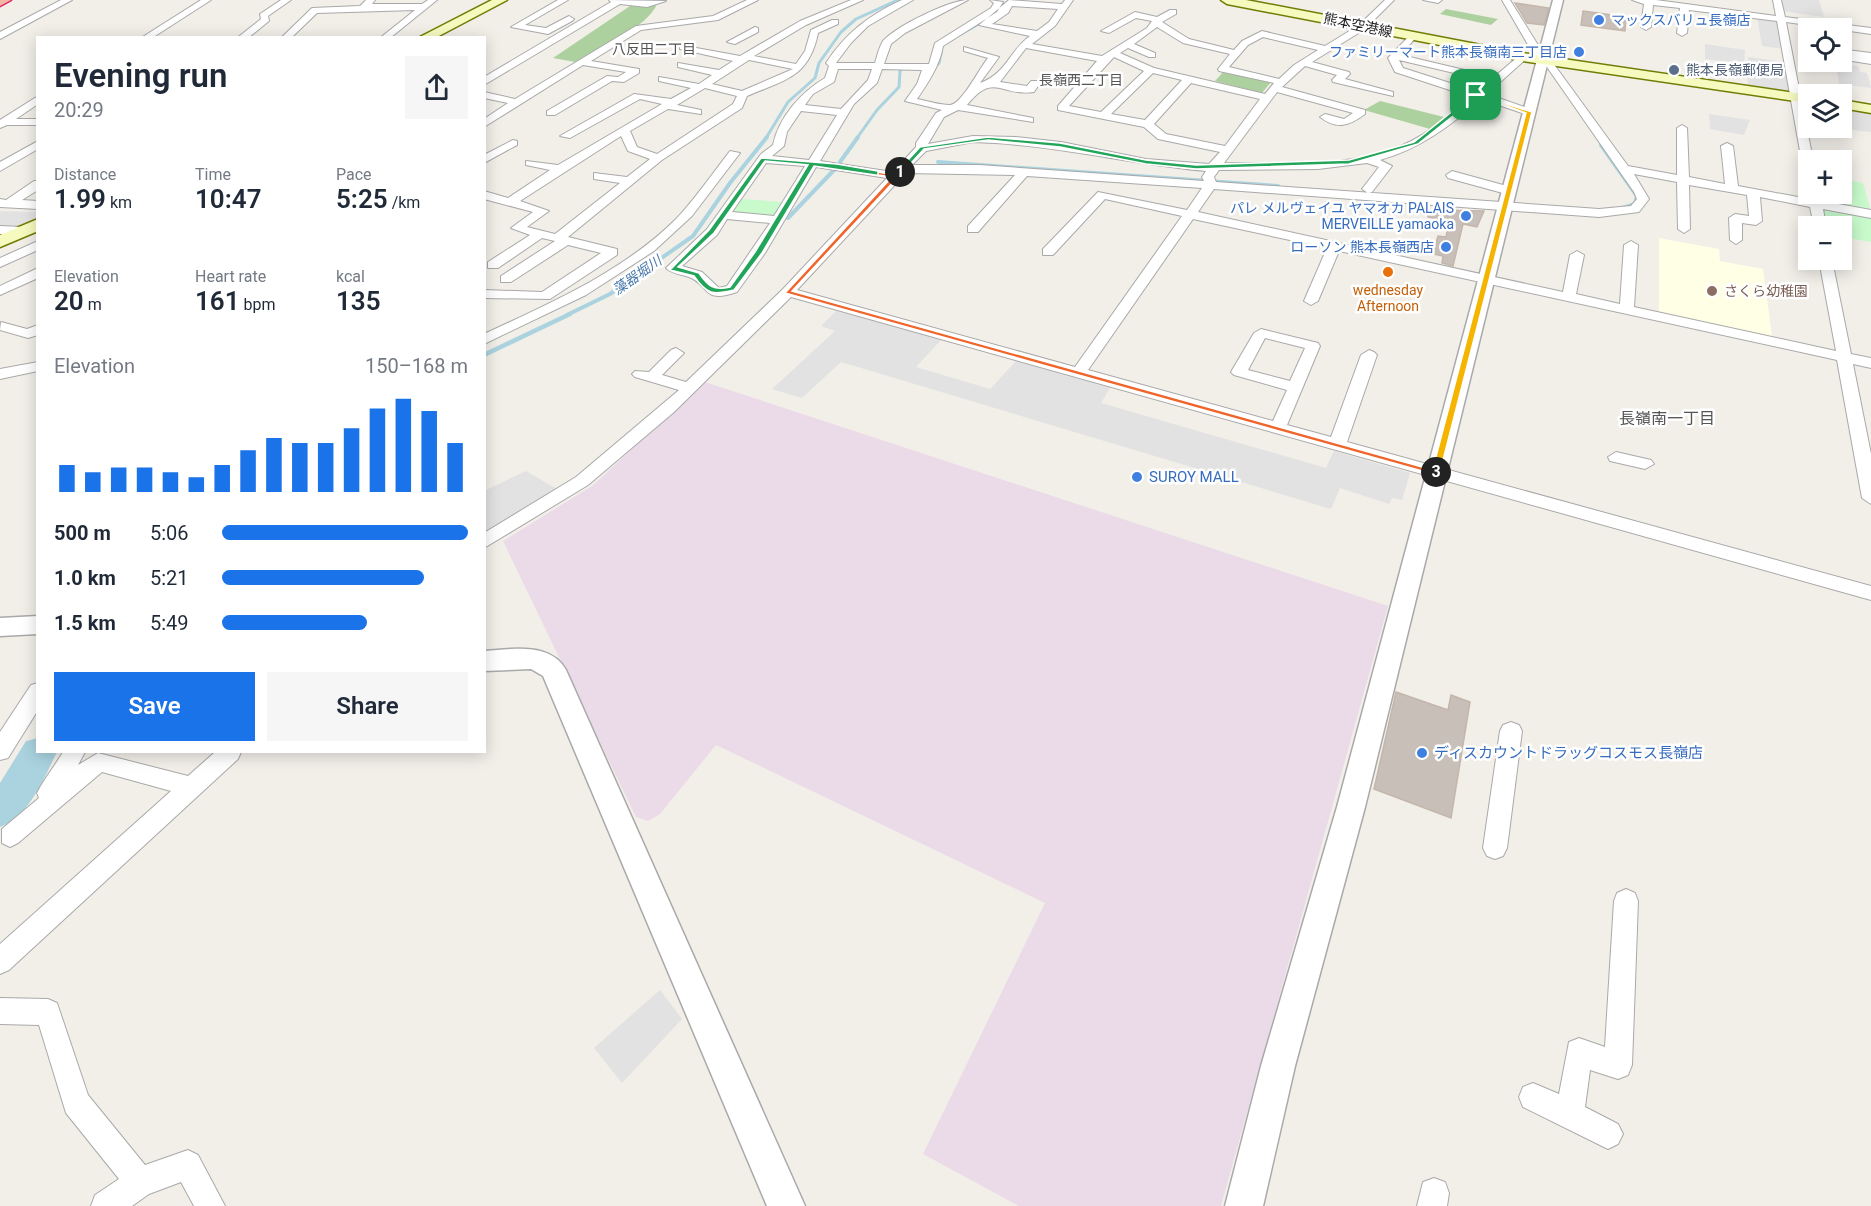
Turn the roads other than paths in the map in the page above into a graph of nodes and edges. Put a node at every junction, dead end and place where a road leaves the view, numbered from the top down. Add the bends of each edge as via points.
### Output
1 (4, 0) edge
2 (68, 0) edge
3 (207, 0) edge
4 (287, 0) edge
5 (433, 0) edge
6 (501, 0) edge
7 (564, 0) edge
8 (600, 0) edge
9 (615, 0) edge
10 (662, 0) edge
11 (754, 0) edge
12 (858, 0) edge
13 (909, 0) edge
14 (964, 0) edge
15 (994, 0) edge
16 (1227, 0) edge
17 (1390, 0) edge
18 (1428, 0) edge
19 (1438, 0) edge
20 (1506, 0) edge
21 (1558, 0) edge
22 (1636, 0) edge
23 (1777, 0) edge
24 (1649, 1) edge
25 (0, 2) edge
26 (1066, 3) edge
27 (872, 4) dead end
28 (366, 5) edge
29 (423, 7) junction
30 (1685, 7) junction
31 (1173, 12) dead end
32 (353, 17) dead end
33 (874, 17) junction
34 (1780, 19) junction
35 (703, 20) junction
36 (1158, 22) junction
37 (913, 26) junction
38 (1362, 27) junction
39 (1646, 27) dead end
40 (639, 28) junction
41 (687, 30) dead end
42 (755, 30) dead end
43 (1106, 31) dead end
44 (1871, 31) edge
45 (1682, 33) dead end
46 (1037, 34) junction
47 (0, 36) edge
48 (149, 36) edge
49 (244, 36) edge
50 (287, 36) edge
51 (387, 36) edge
52 (428, 36) edge
53 (954, 36) junction
54 (1412, 36) junction
55 (764, 44) junction
56 (1127, 44) junction
57 (1024, 45) junction
58 (683, 47) dead end
59 (967, 49) dead end
60 (1326, 49) junction
61 (1236, 53) junction
62 (1152, 55) dead end
63 (1108, 56) junction
64 (1395, 56) junction
65 (745, 58) junction
66 (1532, 58) junction
67 (582, 62) junction
68 (1303, 63) junction
69 (681, 65) dead end
70 (834, 66) junction
71 (879, 66) junction
72 (799, 67) junction
73 (928, 68) junction
74 (1151, 70) junction
75 (724, 72) junction
76 (744, 75) dead end
77 (663, 79) dead end
78 (1189, 79) junction
79 (1495, 80) junction
80 (486, 81) edge
81 (1035, 82) dead end
82 (988, 83) junction
83 (1799, 84) edge
84 (1278, 85) junction
85 (702, 86) junction
86 (975, 88) junction
87 (1419, 88) dead end
88 (743, 94) junction
89 (1389, 94) dead end
90 (486, 96) edge
91 (1266, 97) junction
92 (1474, 97) junction
93 (1798, 97) edge
94 (34, 101) edge
95 (515, 103) junction
96 (671, 105) junction
97 (738, 106) junction
98 (1852, 106) edge
99 (954, 107) junction
100 (0, 108) edge
101 (752, 108) dead end
102 (798, 108) junction
103 (1871, 109) edge
104 (542, 110) junction
105 (697, 112) dead end
106 (844, 112) junction
107 (1529, 112) junction
108 (1104, 116) junction
109 (1325, 117) dead end
110 (1029, 120) dead end
111 (36, 122) edge
112 (591, 122) junction
113 (486, 123) edge
114 (2, 124) edge
115 (1148, 124) junction
116 (1682, 128) dead end
117 (624, 130) junction
118 (694, 135) junction
119 (566, 136) dead end
120 (714, 139) dead end
121 (513, 143) dead end
122 (36, 145) edge
123 (1727, 146) dead end
124 (922, 148) junction
125 (1225, 149) junction
126 (734, 153) dead end
127 (658, 158) junction
128 (486, 159) edge
129 (763, 159) junction
130 (1365, 159) junction
131 (530, 163) dead end
132 (812, 164) junction
133 (1213, 167) junction
134 (0, 168) edge
135 (561, 169) junction
136 (1623, 169) junction
137 (899, 173) junction
138 (1023, 174) junction
139 (1452, 175) dead end
140 (598, 176) dead end
141 (1683, 180) junction
142 (631, 181) junction
143 (36, 185) edge
144 (1211, 185) junction
145 (1368, 189) dead end
146 (1732, 189) junction
147 (1753, 192) junction
148 (486, 196) edge
149 (1798, 197) edge
150 (1507, 199) junction
151 (510, 202) junction
152 (2, 203) edge
153 (1834, 204) edge
154 (36, 205) edge
155 (1871, 214) edge
156 (724, 215) junction
157 (1192, 215) junction
158 (778, 220) junction
159 (30, 228) edge
160 (973, 229) dead end
161 (1684, 229) dead end
162 (0, 230) edge
163 (540, 234) junction
164 (562, 239) junction
165 (1736, 240) dead end
166 (0, 242) edge
167 (1631, 245) dead end
168 (36, 246) edge
169 (1335, 246) junction
170 (1048, 252) dead end
171 (1577, 255) dead end
172 (0, 263) edge
173 (493, 265) dead end
174 (1828, 270) edge
175 (36, 273) edge
176 (506, 279) dead end
177 (1486, 279) junction
178 (0, 291) edge
179 (788, 292) junction
180 (486, 294) edge
181 (1569, 297) junction
182 (1311, 301) dead end
183 (1627, 310) junction
184 (0, 326) edge
185 (36, 329) edge
186 (488, 336) edge
187 (676, 353) dead end
188 (1369, 355) dead end
189 (1845, 357) junction
190 (1871, 363) edge
191 (36, 366) edge
192 (1078, 373) junction
193 (0, 374) edge
194 (1295, 387) junction
195 (689, 388) junction
196 (1278, 428) junction
197 (1337, 445) junction
198 (1616, 457) dead end
199 (1645, 464) dead end
200 (1436, 472) junction
201 (1871, 498) edge
202 (486, 541) edge
203 (1871, 593) edge
204 (36, 625) edge
205 (0, 627) edge
206 (486, 661) edge
207 (36, 694) edge
208 (1511, 731) dead end
209 (0, 751) edge
210 (73, 753) edge
211 (229, 753) edge
212 (191, 787) junction
213 (5, 841) edge
214 (1495, 848) dead end
215 (1626, 901) dead end
216 (0, 961) edge
217 (0, 1011) edge
218 (1533, 1097) dead end
219 (1570, 1114) junction
220 (1608, 1134) dead end
221 (140, 1182) junction
222 (106, 1206) edge
223 (210, 1206) edge
224 (786, 1206) edge
225 (1244, 1206) edge

1 - 25 highway
2 - 47 street
3 - 48 street
4 - 49 street
5 - 29 street
6 - 52 main road
7 - 8 street via 516,27 548,31
9 - 10 street via 647,4
9 - 80 street
10 - 40 street via 656,14
11 - 35 street
12 - 55 street
13 - 33 street
14 - 37 street
15 - 53 street via 999,2 994,10
16 - 38 main road, 熊本空港線
17 - 38 street
18 - 19 street
20 - 66 street
21 - 66 street
22 - 24 street
23 - 34 street
24 - 30 street
24 - 39 street
26 - 46 street via 1052,24
26 - 46 street via 1009,3 1005,11 984,25
27 - 72 street via 814,32 810,51
28 - 29 street
28 - 32 street
28 - 50 street via 315,10
29 - 51 street
30 - 34 street
30 - 45 street
31 - 36 street
33 - 37 street
33 - 70 street via 851,33 831,63
34 - 44 street
34 - 83 street
35 - 40 street
35 - 41 street
36 - 43 street via 1135,15
36 - 56 street
36 - 61 street via 1186,41
37 - 53 street
37 - 71 street via 890,40
38 - 54 main road, 熊本空港線
38 - 60 street
40 - 67 street
42 - 55 street via 736,40
46 - 57 street
53 - 73 street via 938,45 936,61
54 - 64 street
54 - 66 main road, 熊本空港線
55 - 65 street
56 - 62 street
56 - 63 street
57 - 63 street
57 - 82 street via 1000,78
58 - 65 street
59 - 86 street via 994,57 975,82
60 - 61 street via 1262,34
60 - 68 street
61 - 84 street via 1223,69
63 - 74 street
63 - 108 street via 1062,108
64 - 79 street
64 - 92 street via 1393,61 1402,72
65 - 72 street
65 - 75 street
66 - 79 street
66 - 93 main road, 熊本空港線
66 - 107 street
66 - 136 street via 1550,65
67 - 95 street
67 - 104 street via 635,71
68 - 84 street
68 - 89 street via 1345,74 1337,80
69 - 75 street
70 - 71 street
70 - 102 street via 828,82 810,90
71 - 73 street
71 - 106 street via 873,81
72 - 88 street
73 - 99 street via 910,101
74 - 78 street
74 - 108 street
75 - 76 street
75 - 85 street
77 - 85 street
78 - 91 street via 1228,93
78 - 115 street
79 - 92 street
81 - 82 street via 1030,90
82 - 86 street
84 - 91 street
84 - 109 street via 1361,112 1346,123
85 - 88 street
85 - 96 street
86 - 99 street
87 - 92 street
88 - 97 street
90 - 95 street
91 - 125 street
92 - 107 street
92 - 130 street via 1416,143
94 - 100 street
94 - 114 street
95 - 104 street
95 - 113 street
96 - 105 street
96 - 112 street via 638,96
96 - 117 street
97 - 101 street
97 - 118 street
98 - 103 main road
99 - 110 street
99 - 124 street via 940,115
102 - 106 street
102 - 129 street via 782,132 780,143
104 - 112 street
106 - 132 street
107 - 150 street
108 - 115 street
111 - 114 street
112 - 117 street
112 - 119 street
115 - 125 street via 1162,137
116 - 141 street
117 - 127 street via 632,149
117 - 135 street
118 - 120 street
118 - 127 street
121 - 128 street
122 - 134 street
123 - 146 street
124 - 133 street via 973,140 1016,140 1146,162
124 - 137 street
125 - 133 street
126 - 186 street via 694,206 621,269 586,291
127 - 142 street
129 - 132 street
129 - 156 street
130 - 133 street via 1331,164
130 - 145 street via 1386,166
131 - 135 street
132 - 137 street
132 - 158 street
133 - 144 street via 1208,177
135 - 151 street
136 - 141 street
136 - 150 street via 1642,199 1635,210 1599,213
137 - 138 street via 935,167
137 - 179 street
138 - 144 street
138 - 160 street
139 - 150 street
140 - 142 street
141 - 146 street
141 - 161 street
142 - 164 street
143 - 152 street
144 - 150 street
144 - 157 street
146 - 147 street
147 - 149 street
147 - 165 street via 1756,221 1735,218
148 - 151 street
150 - 177 street
151 - 163 street via 543,211 517,228
152 - 154 street
153 - 155 street
156 - 158 street
156 - 158 street via 712,232 673,268 697,275 705,288 718,292 732,289
157 - 169 street
157 - 170 street via 1102,195
157 - 192 street
159 - 162 street
159 - 166 main road
163 - 164 street
163 - 173 street
164 - 176 street
164 - 180 street via 612,252 545,296
167 - 183 street
168 - 172 street
169 - 177 street
169 - 182 street
171 - 181 street
174 - 189 street
175 - 178 street
177 - 181 street
177 - 200 street
179 - 192 street
179 - 195 street
181 - 183 street
183 - 189 street
184 - 185 street via 28,334
187 - 195 street via 646,375
188 - 197 street
189 - 190 street
189 - 201 street
191 - 193 street
192 - 196 street
194 - 194 street via 1313,346 1261,333 1239,372
194 - 196 street
195 - 202 street via 582,481
196 - 197 street
197 - 200 street
198 - 199 street
200 - 203 street
200 - 225 street
204 - 205 street
206 - 224 street via 529,659 553,670
207 - 209 street
208 - 214 street
210 - 213 street via 59,780
211 - 212 street
212 - 213 street via 98,762
212 - 216 street
215 - 219 street via 1618,1065 1579,1052
217 - 221 street via 48,1012 76,1103
218 - 219 street
219 - 220 street
221 - 222 street
221 - 223 street via 188,1165

